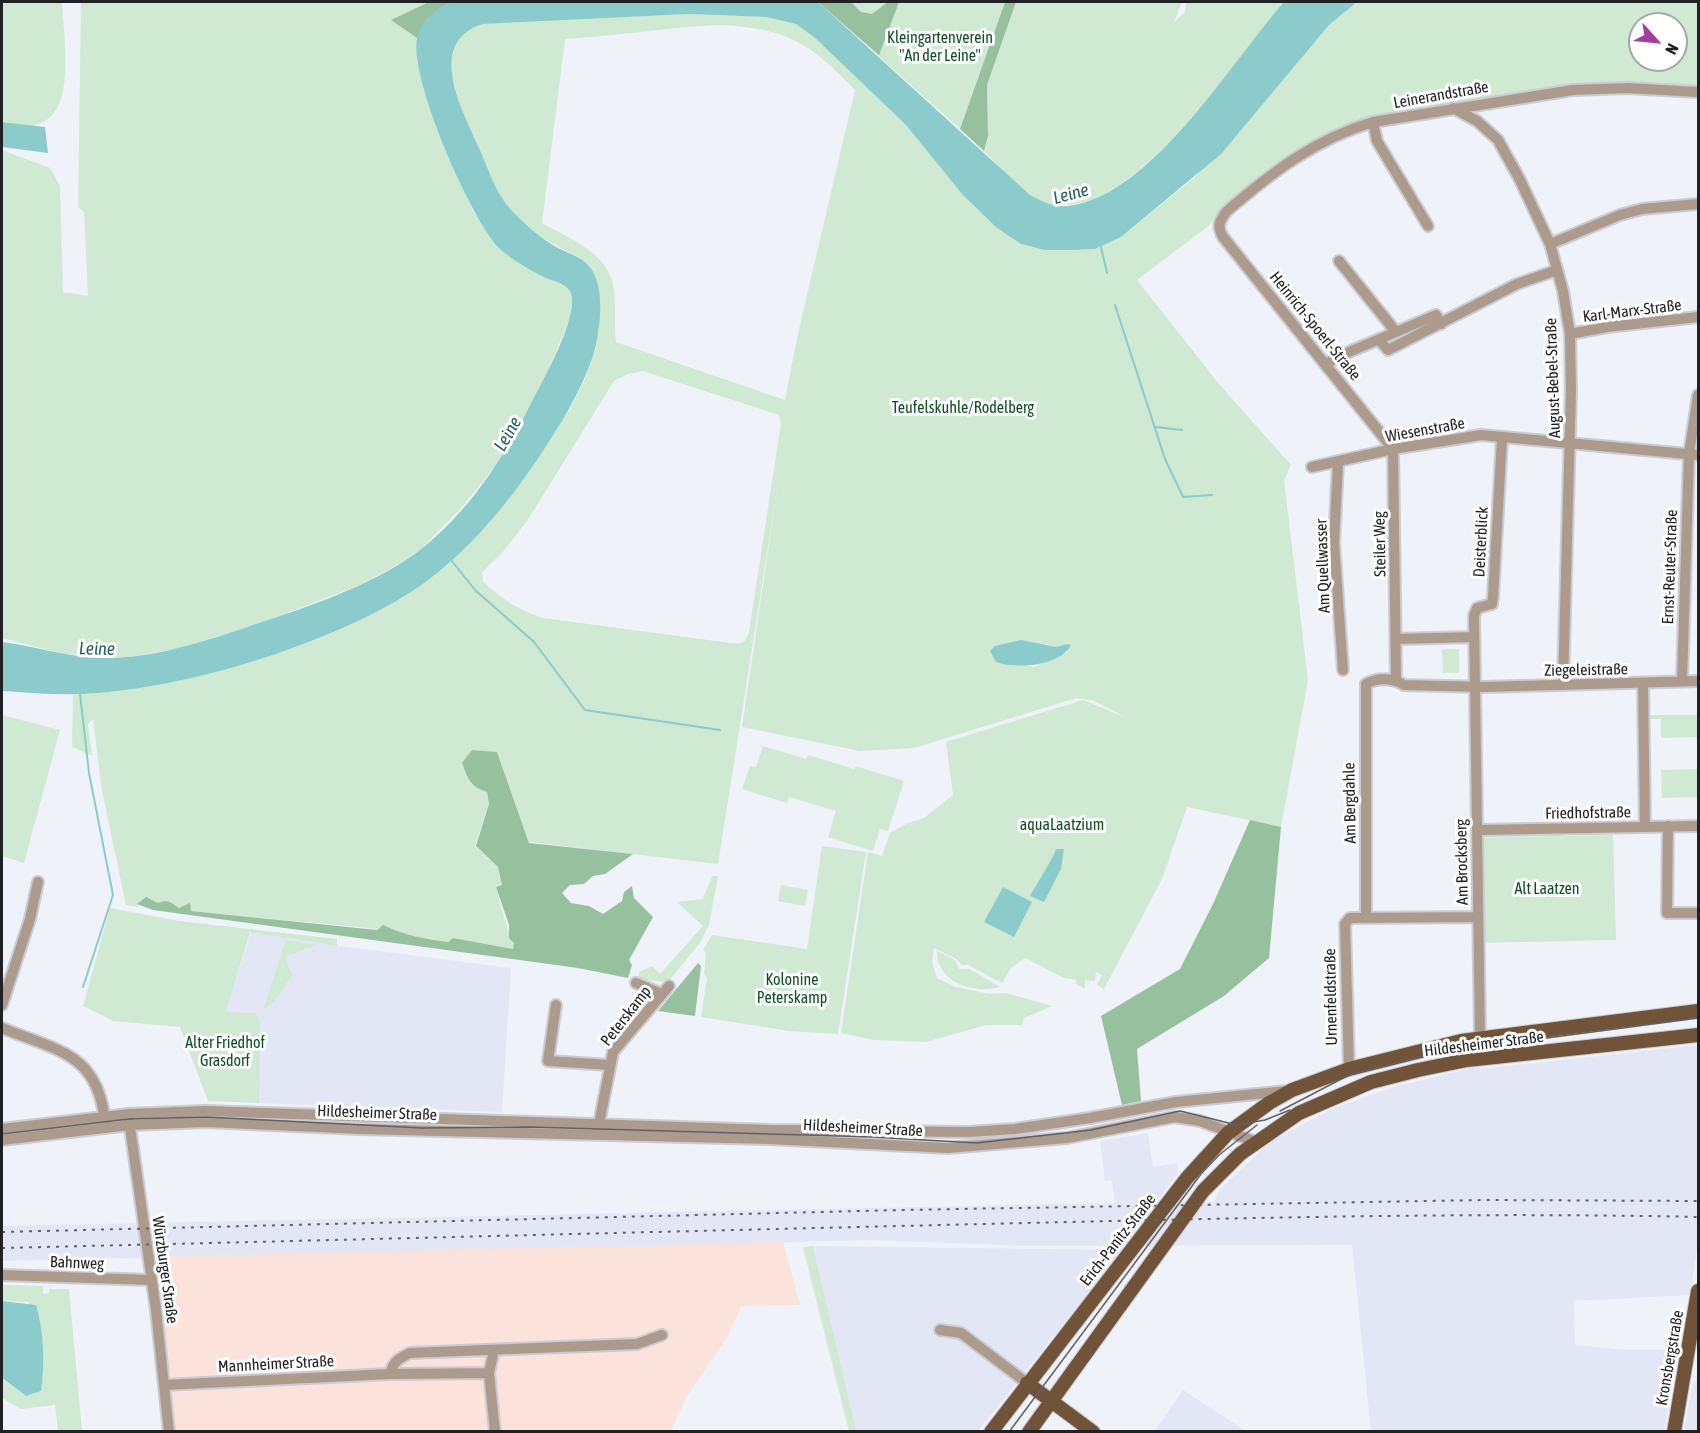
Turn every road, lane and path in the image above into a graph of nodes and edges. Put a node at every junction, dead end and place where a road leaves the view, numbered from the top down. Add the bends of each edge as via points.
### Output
1 (1698, 92) edge
2 (1453, 108) junction
3 (1373, 122) junction
4 (1698, 204) edge
5 (1219, 221) joint
6 (1428, 226) dead end
7 (1550, 244) junction
8 (1338, 261) dead end
9 (1557, 270) junction
10 (1698, 317) edge
11 (1441, 324) junction
12 (1396, 332) junction
13 (1570, 334) junction
14 (1379, 340) junction
15 (1327, 364) junction
16 (1698, 395) edge
17 (1502, 438) junction
18 (1570, 442) junction
19 (1393, 449) junction
20 (1694, 455) edge
21 (1338, 462) junction
22 (1312, 467) dead end
23 (1474, 637) junction
24 (1396, 639) junction
25 (1344, 670) dead end
26 (1396, 680) junction
27 (1682, 681) junction
28 (1698, 681) edge
29 (1643, 684) junction
30 (1563, 685) junction
31 (1474, 686) junction
32 (1364, 688) joint
33 (1645, 826) junction
34 (1668, 826) junction
35 (1698, 826) edge
36 (1478, 830) junction
37 (38, 882) dead end
38 (1698, 913) edge
39 (1478, 917) junction
40 (1366, 918) junction
41 (636, 983) dead end
42 (2, 1005) edge
43 (556, 1005) dead end
44 (1698, 1011) edge
45 (2, 1028) edge
46 (1698, 1035) edge
47 (1480, 1038) junction
48 (610, 1065) junction
49 (1348, 1069) junction
50 (1292, 1090) junction
51 (129, 1119) junction
52 (105, 1122) junction
53 (2, 1129) edge
54 (598, 1130) junction
55 (1228, 1133) junction
56 (2, 1140) edge
57 (1256, 1142) junction
58 (2, 1275) edge
59 (152, 1280) junction
60 (1698, 1291) edge
61 (940, 1330) dead end
62 (662, 1335) dead end
63 (494, 1350) junction
64 (489, 1373) junction
65 (390, 1374) junction
66 (1027, 1383) junction
67 (164, 1385) junction
68 (1052, 1401) junction
69 (169, 1431) edge
70 (495, 1431) edge
71 (991, 1431) edge
72 (1029, 1431) edge
73 (1093, 1431) edge
74 (1674, 1431) edge

1 - 2 street, Leinerandstraße via 1573,90
2 - 3 street, Leinerandstraße
2 - 7 street, August-Bebel-Straße via 1477,120 1498,140
3 - 5 street, Leinerandstraße via 1342,131 1288,161
3 - 6 street via 1377,141
4 - 7 street via 1642,209
5 - 15 street, Heinrich-Spoerl-Straße via 1223,237
7 - 9 street, August-Bebel-Straße
8 - 12 street
9 - 11 street via 1517,284
9 - 13 street, August-Bebel-Straße
10 - 13 street, Karl-Marx-Straße
11 - 12 street via 1436,315
11 - 14 street via 1388,350
12 - 14 street
13 - 18 street, August-Bebel-Straße
14 - 15 street
15 - 19 street, Heinrich-Spoerl-Straße
16 - 20 street
17 - 18 street, Wiesenstraße
17 - 19 street, Wiesenstraße via 1461,437
17 - 23 street, Deisterblick via 1493,597 1492,604 1477,608
18 - 20 street, Wiesenstraße
18 - 30 street, August-Bebel-Straße
19 - 21 street, Wiesenstraße
19 - 24 street, Steiler Weg
20 - 27 street, Ernst-Reuter-Straße
21 - 22 street, Wiesenstraße
21 - 25 street, Am Quellwasser via 1334,543
23 - 24 street
23 - 31 street, Am Brocksberg
24 - 26 street, Steiler Weg
26 - 31 street, Ziegeleistraße via 1404,685
26 - 32 street, Ziegeleistraße via 1371,681
27 - 28 street, Ziegeleistraße
27 - 29 street, Ziegeleistraße
29 - 30 street, Ziegeleistraße
29 - 33 street
30 - 31 street, Ziegeleistraße
31 - 36 street, Am Brocksberg
32 - 40 street, Am Bergdahle
33 - 34 street, Friedhofstraße
33 - 36 street, Friedhofstraße
34 - 35 street, Friedhofstraße
34 - 38 street via 1667,912
36 - 39 street, Am Brocksberg
37 - 42 street
39 - 40 street
39 - 47 street, Am Brocksberg
40 - 49 street, Urnenfeldstraße via 1350,918 1345,924
41 - 48 street, Peterskamp via 665,990 621,1041
43 - 48 street, Peterskamp via 548,1061
44 - 47 main road, Hildesheimer Straße
45 - 52 street via 62,1053 86,1068 93,1077
46 - 57 main road, Hildesheimer Straße via 1467,1060 1394,1075 1319,1103
47 - 49 main road, Hildesheimer Straße
48 - 54 street, Peterskamp
49 - 50 main road, Hildesheimer Straße
50 - 54 street, Hildesheimer Straße via 1176,1102 1090,1118 980,1131
50 - 55 main road, Erich-Panitz-Straße
51 - 52 street, Hildesheimer Straße
51 - 54 street, Hildesheimer Straße
51 - 59 street, Würzburger Straße
52 - 53 street, Hildesheimer Straße
52 - 56 street, Hildesheimer Straße
54 - 55 street, Hildesheimer Straße via 948,1148 1067,1138 1175,1117 1200,1120
55 - 57 street, Hildesheimer Straße
55 - 66 main road, Erich-Panitz-Straße via 1186,1178
57 - 68 main road via 1203,1191
58 - 59 street, Bahnweg
59 - 67 street, Würzburger Straße
60 - 74 main road, Kronsbergstraße
61 - 66 street via 961,1333
62 - 63 street via 638,1344
63 - 64 street
63 - 65 street via 410,1353 392,1366
64 - 65 street, Mannheimer Straße
64 - 70 street
65 - 67 street, Mannheimer Straße
66 - 68 main road
66 - 71 main road, Erich-Panitz-Straße
67 - 69 street, Würzburger Straße
68 - 72 main road
68 - 73 main road

